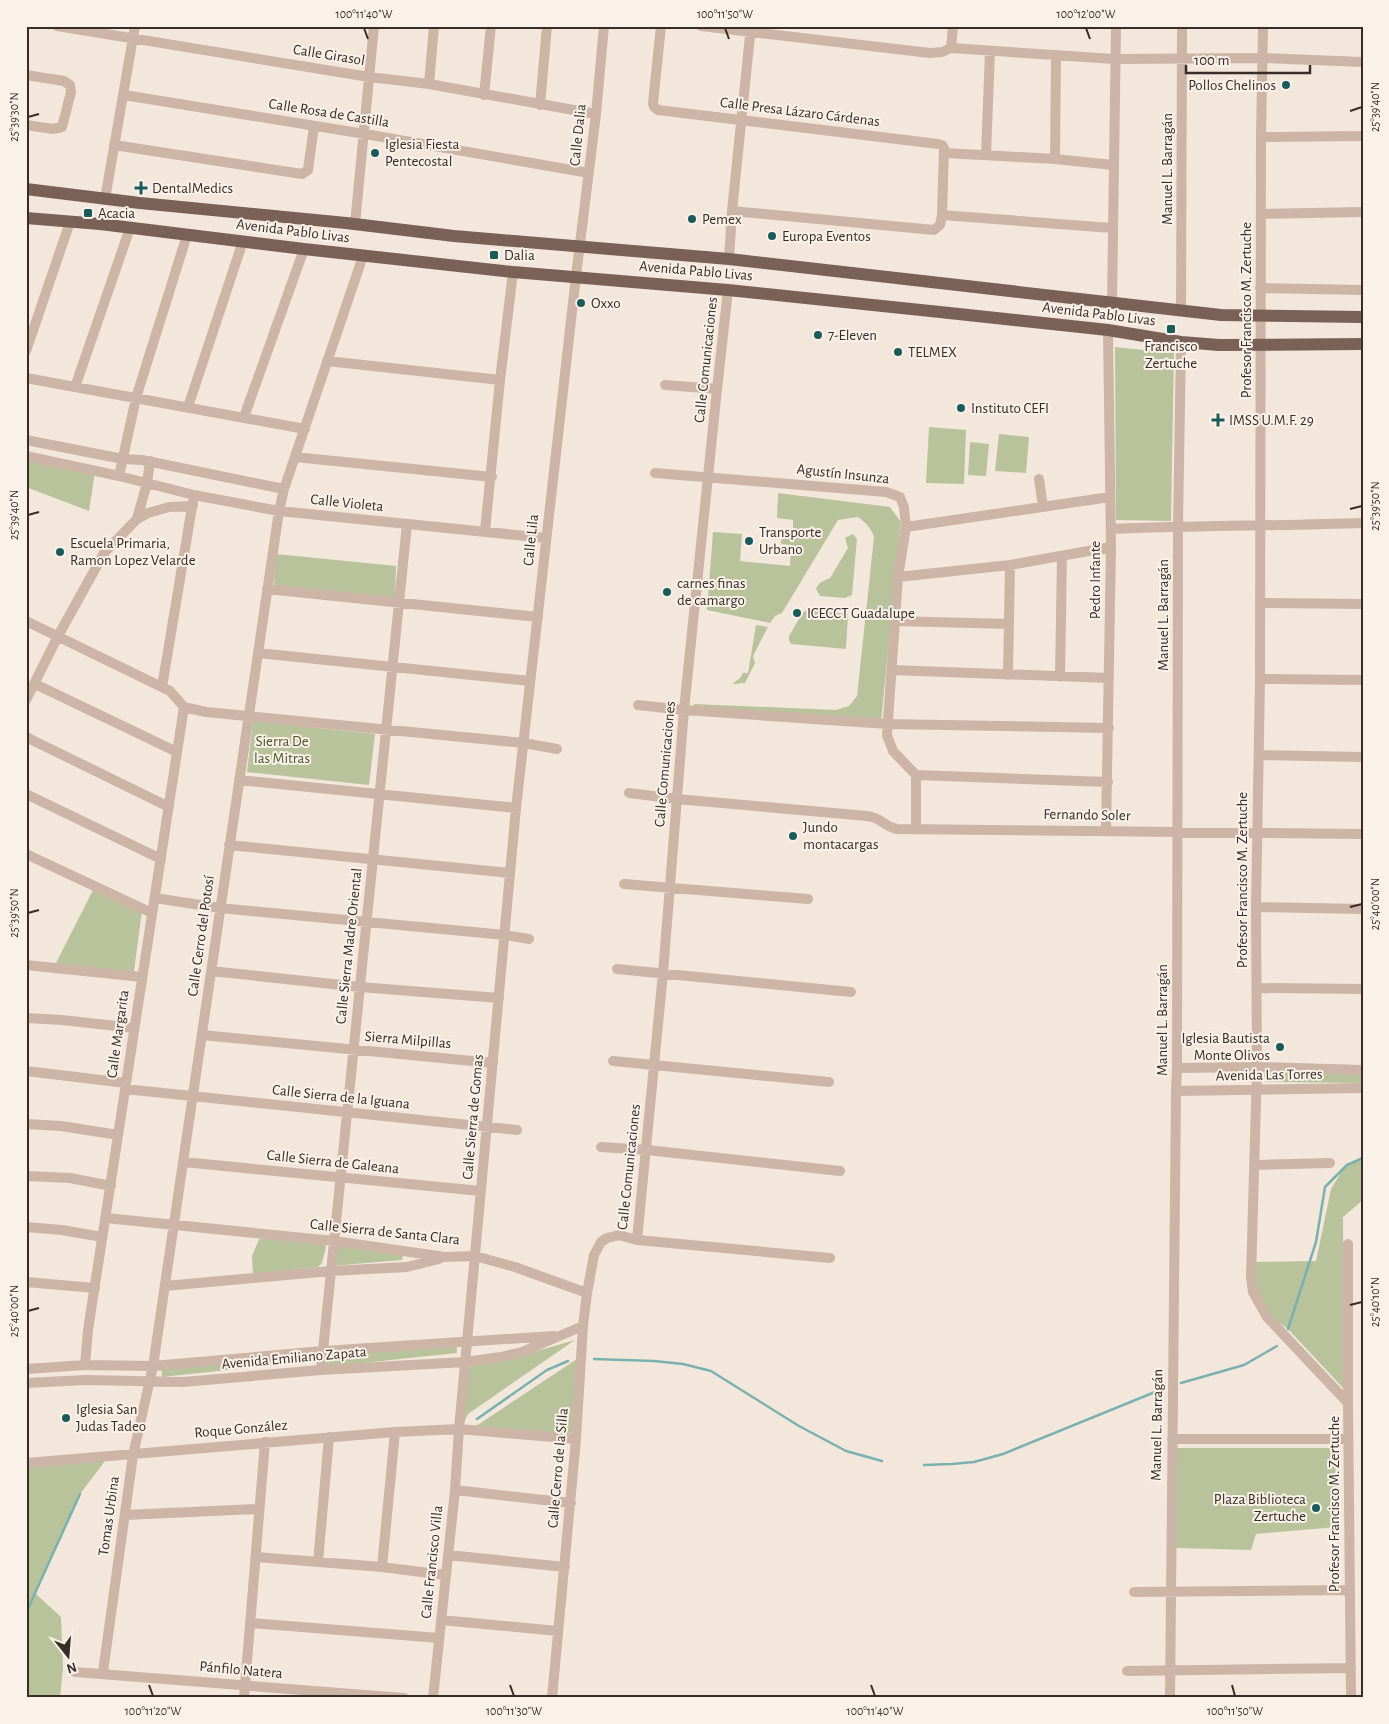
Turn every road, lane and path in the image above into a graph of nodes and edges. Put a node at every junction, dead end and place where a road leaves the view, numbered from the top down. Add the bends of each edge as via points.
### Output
1 (57, 26) edge
2 (135, 26) edge
3 (374, 26) edge
4 (434, 26) edge
5 (491, 26) edge
6 (547, 26) edge
7 (604, 26) edge
8 (661, 26) edge
9 (700, 26) edge
10 (953, 26) edge
11 (1116, 26) edge
12 (1182, 26) edge
13 (1264, 26) edge
14 (751, 29) edge
15 (133, 38) junction
16 (952, 48) junction
17 (990, 51) junction
18 (1056, 55) junction
19 (1182, 58) junction
20 (1263, 58) junction
21 (1114, 59) junction
22 (1363, 62) edge
23 (26, 75) edge
24 (369, 77) junction
25 (429, 84) junction
26 (124, 95) junction
27 (484, 95) junction
28 (540, 105) junction
29 (596, 114) junction
30 (741, 119) junction
31 (26, 125) edge
32 (314, 126) junction
33 (365, 134) junction
34 (1363, 136) edge
35 (1261, 137) junction
36 (114, 145) junction
37 (943, 149) junction
38 (986, 155) junction
39 (1055, 159) junction
40 (1113, 165) junction
41 (589, 173) junction
42 (26, 189) edge
43 (105, 198) junction
44 (732, 211) junction
45 (1363, 212) edge
46 (1261, 214) junction
47 (942, 215) junction
48 (26, 218) edge
49 (70, 222) junction
50 (355, 224) junction
51 (130, 228) junction
52 (1112, 228) junction
53 (187, 235) junction
54 (243, 241) junction
55 (579, 247) junction
56 (304, 250) junction
57 (363, 256) junction
58 (729, 259) junction
59 (513, 272) junction
60 (576, 276) junction
61 (1260, 288) junction
62 (728, 290) junction
63 (1363, 290) edge
64 (1112, 304) junction
65 (1181, 311) junction
66 (1261, 316) junction
67 (1363, 317) edge
68 (1108, 330) junction
69 (1181, 342) junction
70 (1363, 344) edge
71 (1261, 345) junction
72 (26, 351) edge
73 (328, 361) junction
74 (26, 378) edge
75 (500, 380) junction
76 (665, 384) dead end
77 (75, 387) junction
78 (716, 389) junction
79 (136, 398) junction
80 (188, 407) junction
81 (244, 417) junction
82 (304, 429) junction
83 (26, 440) edge
84 (26, 456) edge
85 (295, 458) junction
86 (123, 459) junction
87 (150, 462) junction
88 (655, 473) dead end
89 (119, 476) junction
90 (492, 478) junction
91 (709, 478) junction
92 (1039, 480) dead end
93 (146, 483) junction
94 (284, 489) junction
95 (1110, 497) junction
96 (193, 501) junction
97 (1043, 507) junction
98 (279, 511) junction
99 (137, 519) junction
100 (1363, 523) edge
101 (407, 524) junction
102 (1178, 526) junction
103 (1259, 526) junction
104 (906, 527) junction
105 (1110, 529) junction
106 (486, 532) junction
107 (546, 538) junction
108 (1111, 547) junction
109 (1062, 556) junction
110 (1010, 565) junction
111 (898, 577) junction
112 (267, 589) junction
113 (399, 603) junction
114 (1260, 603) junction
115 (1363, 604) edge
116 (538, 617) junction
117 (26, 621) edge
118 (894, 621) junction
119 (1008, 624) junction
120 (58, 636) junction
121 (258, 653) junction
122 (393, 665) junction
123 (892, 670) junction
124 (1008, 675) junction
125 (1060, 677) junction
126 (1109, 678) junction
127 (1260, 680) junction
128 (1363, 680) edge
129 (530, 681) junction
130 (35, 684) junction
131 (162, 688) junction
132 (26, 700) edge
133 (638, 705) dead end
134 (184, 707) junction
135 (684, 710) junction
136 (248, 716) junction
137 (887, 724) junction
138 (1109, 728) junction
139 (386, 730) junction
140 (26, 737) edge
141 (524, 743) junction
142 (557, 750) dead end
143 (177, 752) junction
144 (1259, 755) junction
145 (1363, 757) edge
146 (916, 775) junction
147 (239, 780) junction
148 (1108, 782) junction
149 (629, 793) dead end
150 (26, 794) edge
151 (380, 794) junction
152 (678, 800) junction
153 (169, 806) junction
154 (516, 808) junction
155 (916, 828) junction
156 (1106, 830) junction
157 (1177, 832) junction
158 (1257, 832) junction
159 (1363, 834) edge
160 (230, 845) junction
161 (26, 854) edge
162 (161, 859) junction
163 (373, 859) junction
164 (510, 873) junction
165 (624, 884) dead end
166 (670, 887) junction
167 (155, 898) junction
168 (808, 899) dead end
169 (220, 908) junction
170 (1256, 908) junction
171 (1363, 909) edge
172 (152, 913) junction
173 (366, 923) junction
174 (504, 935) junction
175 (530, 939) dead end
176 (26, 965) edge
177 (617, 969) dead end
178 (211, 971) junction
179 (663, 973) junction
180 (142, 976) junction
181 (360, 987) junction
182 (1257, 988) junction
183 (1363, 989) edge
184 (851, 992) dead end
185 (499, 998) junction
186 (26, 1018) edge
187 (134, 1028) junction
188 (202, 1035) junction
189 (354, 1050) junction
190 (614, 1061) dead end
191 (493, 1063) junction
192 (654, 1065) junction
193 (1257, 1067) junction
194 (1177, 1068) junction
195 (1363, 1070) edge
196 (26, 1071) edge
197 (829, 1082) dead end
198 (126, 1086) junction
199 (1363, 1088) edge
200 (1176, 1091) junction
201 (1256, 1091) junction
202 (192, 1097) junction
203 (347, 1112) junction
204 (26, 1124) edge
205 (487, 1127) junction
206 (517, 1130) dead end
207 (118, 1135) junction
208 (601, 1147) dead end
209 (646, 1150) junction
210 (183, 1162) junction
211 (1330, 1163) dead end
212 (1255, 1165) junction
213 (840, 1172) dead end
214 (26, 1176) edge
215 (340, 1178) junction
216 (111, 1186) junction
217 (481, 1191) junction
218 (106, 1218) junction
219 (174, 1226) junction
220 (26, 1227) edge
221 (102, 1237) junction
222 (637, 1240) junction
223 (334, 1241) junction
224 (1348, 1244) dead end
225 (475, 1256) junction
226 (444, 1257) junction
227 (830, 1258) dead end
228 (331, 1271) junction
229 (26, 1282) edge
230 (165, 1286) junction
231 (95, 1288) junction
232 (587, 1292) junction
233 (583, 1326) junction
234 (559, 1336) junction
235 (467, 1342) junction
236 (323, 1352) junction
237 (465, 1362) junction
238 (85, 1365) junction
239 (153, 1366) junction
240 (26, 1369) edge
241 (321, 1370) junction
242 (26, 1383) edge
243 (149, 1383) junction
244 (1348, 1403) junction
245 (459, 1429) junction
246 (395, 1432) junction
247 (329, 1437) junction
248 (576, 1439) junction
249 (1172, 1439) junction
250 (1348, 1439) junction
251 (265, 1442) junction
252 (133, 1455) junction
253 (26, 1463) edge
254 (455, 1490) junction
255 (571, 1502) junction
256 (258, 1509) junction
257 (125, 1514) junction
258 (448, 1555) junction
259 (256, 1557) junction
260 (318, 1562) junction
261 (382, 1567) junction
262 (565, 1567) junction
263 (445, 1575) junction
264 (1349, 1590) junction
265 (1171, 1591) junction
266 (1134, 1592) dead end
267 (440, 1620) junction
268 (252, 1623) junction
269 (558, 1631) junction
270 (438, 1638) junction
271 (1351, 1668) junction
272 (1170, 1670) junction
273 (1127, 1671) dead end
274 (75, 1672) dead end
275 (103, 1672) junction
276 (245, 1685) junction
277 (244, 1698) edge
278 (404, 1698) edge
279 (434, 1698) edge
280 (552, 1698) edge
281 (1170, 1698) edge
282 (1352, 1698) edge

1 - 15 street, Calle Girasol
2 - 15 street
3 - 24 street
4 - 25 street
5 - 27 street
6 - 28 street
7 - 29 street, Calle Dalia
8 - 30 street, Calle Presa Lázaro Cárdenas via 655,108 664,112
9 - 14 street
10 - 16 street
11 - 21 street
12 - 19 street, Manuel L. Barragán
13 - 20 street, Profesor Francisco M. Zertuche
14 - 16 street via 930,53
14 - 30 street
15 - 24 street, Calle Girasol
15 - 26 street
16 - 17 street
17 - 18 street
17 - 38 street
18 - 21 street
18 - 39 street
19 - 20 street
19 - 21 street
19 - 65 street, Manuel L. Barragán
20 - 22 street
20 - 35 street, Profesor Francisco M. Zertuche
21 - 40 street
23 - 31 street via 64,81 71,92 64,125 60,128
24 - 25 street, Calle Girasol
24 - 33 street
25 - 27 street, Calle Girasol
26 - 32 street, Calle Rosa de Castilla
26 - 36 street
27 - 28 street, Calle Girasol
28 - 29 street, Calle Girasol
29 - 41 street, Calle Dalia
30 - 37 street, Calle Presa Lázaro Cárdenas
30 - 44 street
32 - 33 street, Calle Rosa de Castilla
32 - 36 street via 308,170 302,174
33 - 41 street, Calle Rosa de Castilla
33 - 50 street
34 - 35 street
35 - 46 street, Profesor Francisco M. Zertuche
36 - 43 street
37 - 38 street, Calle Presa Lázaro Cárdenas
37 - 47 street
38 - 39 street, Calle Presa Lázaro Cárdenas
39 - 40 street, Calle Presa Lázaro Cárdenas
40 - 52 street
41 - 55 street, Calle Dalia
42 - 43 main road, Avenida Pablo Livas
43 - 50 main road, Avenida Pablo Livas
44 - 47 street via 926,230 937,228
44 - 58 street
45 - 46 street
46 - 61 street, Profesor Francisco M. Zertuche
47 - 52 street
48 - 49 main road, Avenida Pablo Livas
49 - 51 main road, Avenida Pablo Livas
49 - 72 street
50 - 55 main road, Avenida Pablo Livas
51 - 53 main road, Avenida Pablo Livas
51 - 77 street
52 - 64 street
53 - 54 main road, Avenida Pablo Livas
53 - 79 street
54 - 56 main road, Avenida Pablo Livas
54 - 80 street
55 - 58 main road, Avenida Pablo Livas
55 - 60 street, Calle Dalia
56 - 57 main road, Avenida Pablo Livas
56 - 81 street
57 - 59 main road, Avenida Pablo Livas
57 - 73 street, Calle Cerro del Potosí
58 - 64 main road, Avenida Pablo Livas
59 - 60 main road, Avenida Pablo Livas
59 - 75 street
60 - 62 main road, Avenida Pablo Livas
60 - 107 street, Calle Lila
61 - 63 street
61 - 66 street, Profesor Francisco M. Zertuche
62 - 68 main road, Avenida Pablo Livas
62 - 78 street, Calle Comunicaciones
64 - 65 main road, Avenida Pablo Livas
65 - 66 main road, Avenida Pablo Livas
66 - 67 main road, Avenida Pablo Livas
66 - 71 street, Profesor Francisco M. Zertuche
68 - 69 main road, Avenida Pablo Livas
68 - 95 street, Pedro Infante
69 - 71 main road, Avenida Pablo Livas
69 - 102 street, Manuel L. Barragán
70 - 71 main road, Avenida Pablo Livas
71 - 103 street, Profesor Francisco M. Zertuche
73 - 75 street
73 - 82 street, Calle Cerro del Potosí
74 - 77 street
75 - 90 street
76 - 78 street
77 - 79 street
78 - 91 street, Calle Comunicaciones
79 - 80 street
79 - 86 street
80 - 81 street
81 - 82 street
82 - 85 street, Calle Cerro del Potosí
83 - 86 street
84 - 89 street, Calle Violeta
85 - 90 street
85 - 94 street, Calle Cerro del Potosí
86 - 87 street
86 - 89 street
87 - 93 street
87 - 94 street
88 - 91 street, Agustín Insunza
89 - 93 street, Calle Violeta
90 - 106 street
91 - 104 street, Agustín Insunza via 894,494 903,502
91 - 135 street, Calle Comunicaciones
92 - 97 street
93 - 96 street, Calle Violeta
93 - 99 street
94 - 98 street, Calle Cerro del Potosí
95 - 97 street
95 - 105 street, Pedro Infante
96 - 98 street, Calle Violeta
96 - 99 street, Calle Violeta
96 - 131 street
97 - 104 street
98 - 101 street, Calle Violeta
98 - 112 street, Calle Cerro del Potosí
99 - 120 street, Calle Violeta via 104,553
100 - 103 street
101 - 106 street, Calle Violeta
101 - 113 street, Calle Sierra Madre Oriental
102 - 103 street
102 - 105 street
102 - 157 street, Manuel L. Barragán
103 - 114 street, Profesor Francisco M. Zertuche
104 - 111 street, Agustín Insunza
105 - 108 street, Pedro Infante
106 - 107 street, Calle Violeta
107 - 116 street, Calle Lila
108 - 109 street
108 - 126 street, Pedro Infante
109 - 110 street
109 - 125 street
110 - 111 street
110 - 119 street
111 - 118 street, Agustín Insunza
112 - 113 street
112 - 121 street, Calle Cerro del Potosí
113 - 116 street
113 - 122 street, Calle Sierra Madre Oriental
114 - 115 street
114 - 127 street, Profesor Francisco M. Zertuche
116 - 129 street, Calle Lila
117 - 120 street
118 - 119 street
118 - 123 street, Agustín Insunza
119 - 124 street
120 - 130 street, Calle Violeta
120 - 131 street
121 - 122 street
121 - 136 street, Calle Cerro del Potosí
122 - 129 street
122 - 139 street, Calle Sierra Madre Oriental
123 - 124 street
123 - 137 street, Agustín Insunza
124 - 125 street
125 - 126 street
126 - 138 street, Pedro Infante
127 - 128 street
127 - 144 street, Profesor Francisco M. Zertuche
129 - 141 street, Calle Lila
130 - 132 street, Calle Violeta
130 - 143 street
131 - 134 street
133 - 135 street
134 - 136 street
134 - 143 street, Calle Margarita
135 - 137 street
135 - 152 street, Calle Comunicaciones
136 - 139 street
136 - 147 street, Calle Cerro del Potosí
137 - 138 street
137 - 146 street, Agustín Insunza via 893,751
138 - 148 street, Pedro Infante
139 - 141 street
139 - 151 street, Calle Sierra Madre Oriental
140 - 153 street
141 - 142 street
141 - 154 street, Calle Lila
143 - 153 street, Calle Margarita
144 - 145 street
144 - 158 street, Profesor Francisco M. Zertuche
146 - 148 street
146 - 155 street
147 - 151 street
147 - 160 street, Calle Cerro del Potosí
148 - 156 street, Pedro Infante
149 - 152 street, Fernando Soler
150 - 162 street
151 - 154 street
151 - 163 street, Calle Sierra Madre Oriental
152 - 155 street, Fernando Soler via 877,817 891,828
152 - 166 street, Calle Comunicaciones
153 - 162 street, Calle Margarita
154 - 164 street, Calle Sierra de Gomas
155 - 156 street, Fernando Soler
156 - 157 street, Fernando Soler
157 - 158 street, Fernando Soler
157 - 194 street, Manuel L. Barragán
158 - 159 street, Fernando Soler
158 - 170 street, Profesor Francisco M. Zertuche
160 - 163 street
160 - 169 street, Calle Cerro del Potosí
161 - 172 street
162 - 167 street, Calle Margarita
163 - 164 street
163 - 173 street, Calle Sierra Madre Oriental
164 - 174 street, Calle Sierra de Gomas
165 - 166 street
166 - 168 street
166 - 179 street, Calle Comunicaciones
167 - 169 street
167 - 172 street, Calle Margarita
169 - 173 street
169 - 178 street, Calle Cerro del Potosí
170 - 171 street
170 - 182 street, Profesor Francisco M. Zertuche
172 - 180 street, Calle Margarita
173 - 174 street
173 - 181 street, Calle Sierra Madre Oriental
174 - 175 street
174 - 185 street, Calle Sierra de Gomas
176 - 180 street
177 - 179 street
178 - 181 street
178 - 188 street, Calle Cerro del Potosí
179 - 184 street
179 - 192 street, Calle Comunicaciones
180 - 187 street, Calle Margarita
181 - 185 street
181 - 189 street, Calle Sierra Madre Oriental
182 - 183 street
182 - 193 street, Profesor Francisco M. Zertuche
185 - 191 street, Calle Sierra de Gomas
186 - 187 street
187 - 198 street, Calle Margarita
188 - 189 street, Sierra Milpillas
188 - 202 street, Calle Cerro del Potosí
189 - 191 street, Sierra Milpillas
189 - 203 street, Calle Sierra Madre Oriental
190 - 192 street
191 - 205 street, Calle Sierra de Gomas
192 - 197 street
192 - 209 street, Calle Comunicaciones
193 - 194 street, Avenida Las Torres
193 - 195 street, Avenida Las Torres
193 - 201 street, Profesor Francisco M. Zertuche
194 - 200 street, Manuel L. Barragán
196 - 198 street, Calle Sierra de la Iguana
198 - 202 street, Calle Sierra de la Iguana
198 - 207 street, Calle Margarita
199 - 201 street, Avenida Las Torres
200 - 201 street, Avenida Las Torres
200 - 249 street, Manuel L. Barragán
201 - 212 street, Profesor Francisco M. Zertuche
202 - 203 street, Calle Sierra de la Iguana
202 - 210 street, Calle Cerro del Potosí
203 - 205 street, Calle Sierra de la Iguana
203 - 215 street, Calle Sierra Madre Oriental
204 - 207 street
205 - 206 street, Calle Sierra de la Iguana
205 - 217 street, Calle Sierra de Gomas
207 - 216 street, Calle Margarita
208 - 209 street
209 - 213 street
209 - 222 street, Calle Comunicaciones
210 - 215 street, Calle Sierra de Galeana
210 - 219 street, Calle Cerro del Potosí
211 - 212 street
212 - 244 street, Profesor Francisco M. Zertuche via 1253,1292 1267,1316
214 - 216 street via 70,1178
215 - 217 street, Calle Sierra de Galeana
215 - 223 street, Calle Sierra Madre Oriental
216 - 218 street, Calle Margarita
217 - 225 street, Calle Sierra de Gomas
218 - 219 street, Calle Sierra de Santa Clara
218 - 221 street, Calle Margarita
219 - 223 street, Calle Sierra de Santa Clara
219 - 230 street, Calle Cerro del Potosí
220 - 221 street
221 - 231 street, Calle Margarita
222 - 227 street
222 - 232 street, Calle Cerro de la Silla via 613,1236 601,1242 594,1255
223 - 226 street, Calle Sierra de Santa Clara
223 - 228 street, Calle Sierra Madre Oriental
224 - 244 street
225 - 226 street, Calle Sierra de Santa Clara
225 - 232 street, Calle Sierra de Santa Clara
225 - 235 street, Calle Sierra de Gomas
226 - 228 street via 407,1267
228 - 230 street
228 - 236 street, Calle Sierra Madre Oriental
229 - 231 street
230 - 239 street, Calle Cerro del Potosí
231 - 238 street, Calle Margarita
232 - 233 street, Calle Cerro de la Silla
233 - 234 street, Avenida Emiliano Zapata
233 - 248 street, Calle Cerro de la Silla
234 - 235 street, Avenida Emiliano Zapata
234 - 237 street, Avenida Emiliano Zapata via 522,1352
235 - 236 street, Avenida Emiliano Zapata
235 - 237 street, Calle Sierra de Gomas
236 - 239 street, Avenida Emiliano Zapata
236 - 241 street, Calle Sierra Madre Oriental
237 - 241 street, Avenida Emiliano Zapata
237 - 245 street, Calle Sierra de Gomas
238 - 239 street, Avenida Emiliano Zapata
238 - 240 street, Avenida Emiliano Zapata
239 - 243 street, Tomas Urbina
241 - 243 street, Avenida Emiliano Zapata
242 - 243 street, Avenida Emiliano Zapata via 86,1380
243 - 252 street, Tomas Urbina
244 - 250 street, Profesor Francisco M. Zertuche
245 - 246 street, Roque González
245 - 248 street, Roque González
245 - 254 street, Calle Francisco Villa
246 - 247 street, Roque González
246 - 261 street
247 - 251 street, Roque González
247 - 260 street
248 - 255 street, Calle Cerro de la Silla
249 - 250 street
249 - 265 street, Manuel L. Barragán
250 - 264 street, Profesor Francisco M. Zertuche
251 - 252 street, Roque González
251 - 256 street
252 - 253 street, Roque González
252 - 257 street, Tomas Urbina
254 - 255 street
254 - 258 street, Calle Francisco Villa
255 - 262 street, Calle Cerro de la Silla
256 - 257 street
256 - 259 street
257 - 275 street, Tomas Urbina
258 - 262 street
258 - 263 street, Calle Francisco Villa
259 - 260 street
259 - 268 street
260 - 261 street
261 - 263 street
262 - 269 street, Calle Cerro de la Silla
263 - 267 street, Calle Francisco Villa
264 - 265 street
264 - 271 street, Profesor Francisco M. Zertuche
265 - 266 street
265 - 272 street, Manuel L. Barragán
267 - 269 street
267 - 270 street, Calle Francisco Villa
268 - 270 street
268 - 276 street
269 - 280 street, Calle Cerro de la Silla
270 - 279 street, Calle Francisco Villa
271 - 272 street
271 - 282 street, Profesor Francisco M. Zertuche
272 - 273 street
272 - 281 street, Manuel L. Barragán
274 - 275 street, Pánfilo Natera
275 - 276 street, Pánfilo Natera
276 - 277 street
276 - 278 street, Pánfilo Natera

